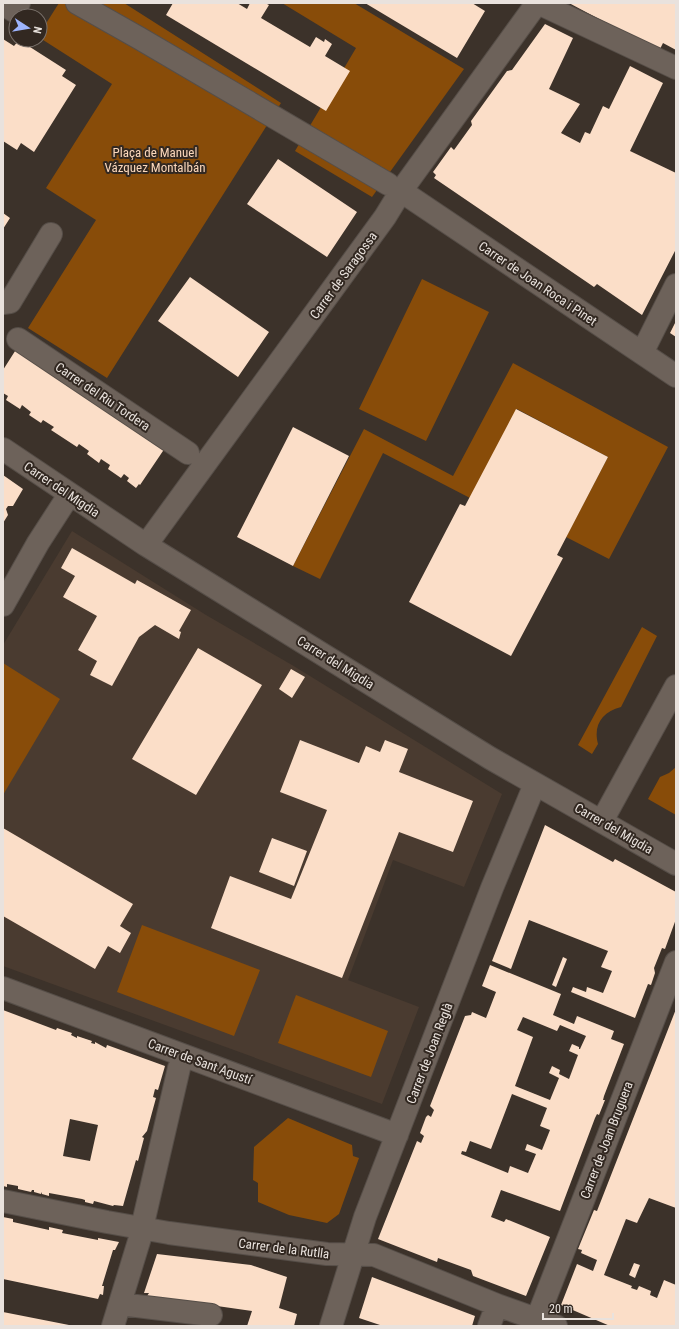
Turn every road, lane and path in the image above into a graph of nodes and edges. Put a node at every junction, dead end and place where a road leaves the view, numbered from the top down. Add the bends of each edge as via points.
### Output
1 (19, 3) edge
2 (77, 3) edge
3 (537, 3) edge
4 (3, 4) edge
5 (676, 68) edge
6 (394, 187) junction
7 (51, 234) dead end
8 (676, 284) edge
9 (3, 303) edge
10 (18, 339) dead end
11 (642, 353) junction
12 (676, 376) edge
13 (3, 449) edge
14 (188, 453) dead end
15 (69, 494) junction
16 (146, 545) junction
17 (3, 605) edge
18 (676, 686) edge
19 (535, 784) junction
20 (602, 821) junction
21 (676, 864) edge
22 (676, 962) edge
23 (3, 988) edge
24 (179, 1068) dead end
25 (397, 1135) junction
26 (3, 1201) edge
27 (143, 1224) junction
28 (353, 1254) junction
29 (120, 1304) junction
30 (497, 1305) junction
31 (211, 1315) dead end
32 (547, 1322) edge
33 (113, 1326) edge
34 (331, 1326) edge
35 (489, 1326) edge

1 - 4 street via 14,11
2 - 6 street, Carrer de Joan Roca i Pinet
3 - 5 street
3 - 6 street, Carrer de Saragossa
6 - 11 street, Carrer de Joan Roca i Pinet
6 - 16 street, Carrer de Saragossa via 385,217
7 - 9 street via 10,302
8 - 11 street
10 - 14 street, Carrer del Riu Tordera
11 - 12 street, Carrer de Joan Roca i Pinet
13 - 15 street, Carrer del Migdia
15 - 16 street, Carrer del Migdia
15 - 17 street
16 - 19 street, Carrer del Migdia
18 - 20 street
19 - 20 street, Carrer del Migdia
19 - 25 street, Carrer de Joan Reglà
20 - 21 street, Carrer del Migdia
22 - 32 street, Carrer de Joan Bruguera
23 - 25 street, Carrer de Sant Agustí
24 - 27 street
25 - 28 street, Carrer de Joan Reglà
26 - 27 street, Carrer de la Rutlla
27 - 28 street, Carrer de la Rutlla via 327,1254
27 - 29 street
28 - 30 street, Carrer de la Rutlla via 374,1254
28 - 34 street, Carrer de Joan Reglà
29 - 31 street
29 - 33 street
30 - 32 street, Carrer de la Rutlla
30 - 35 street

